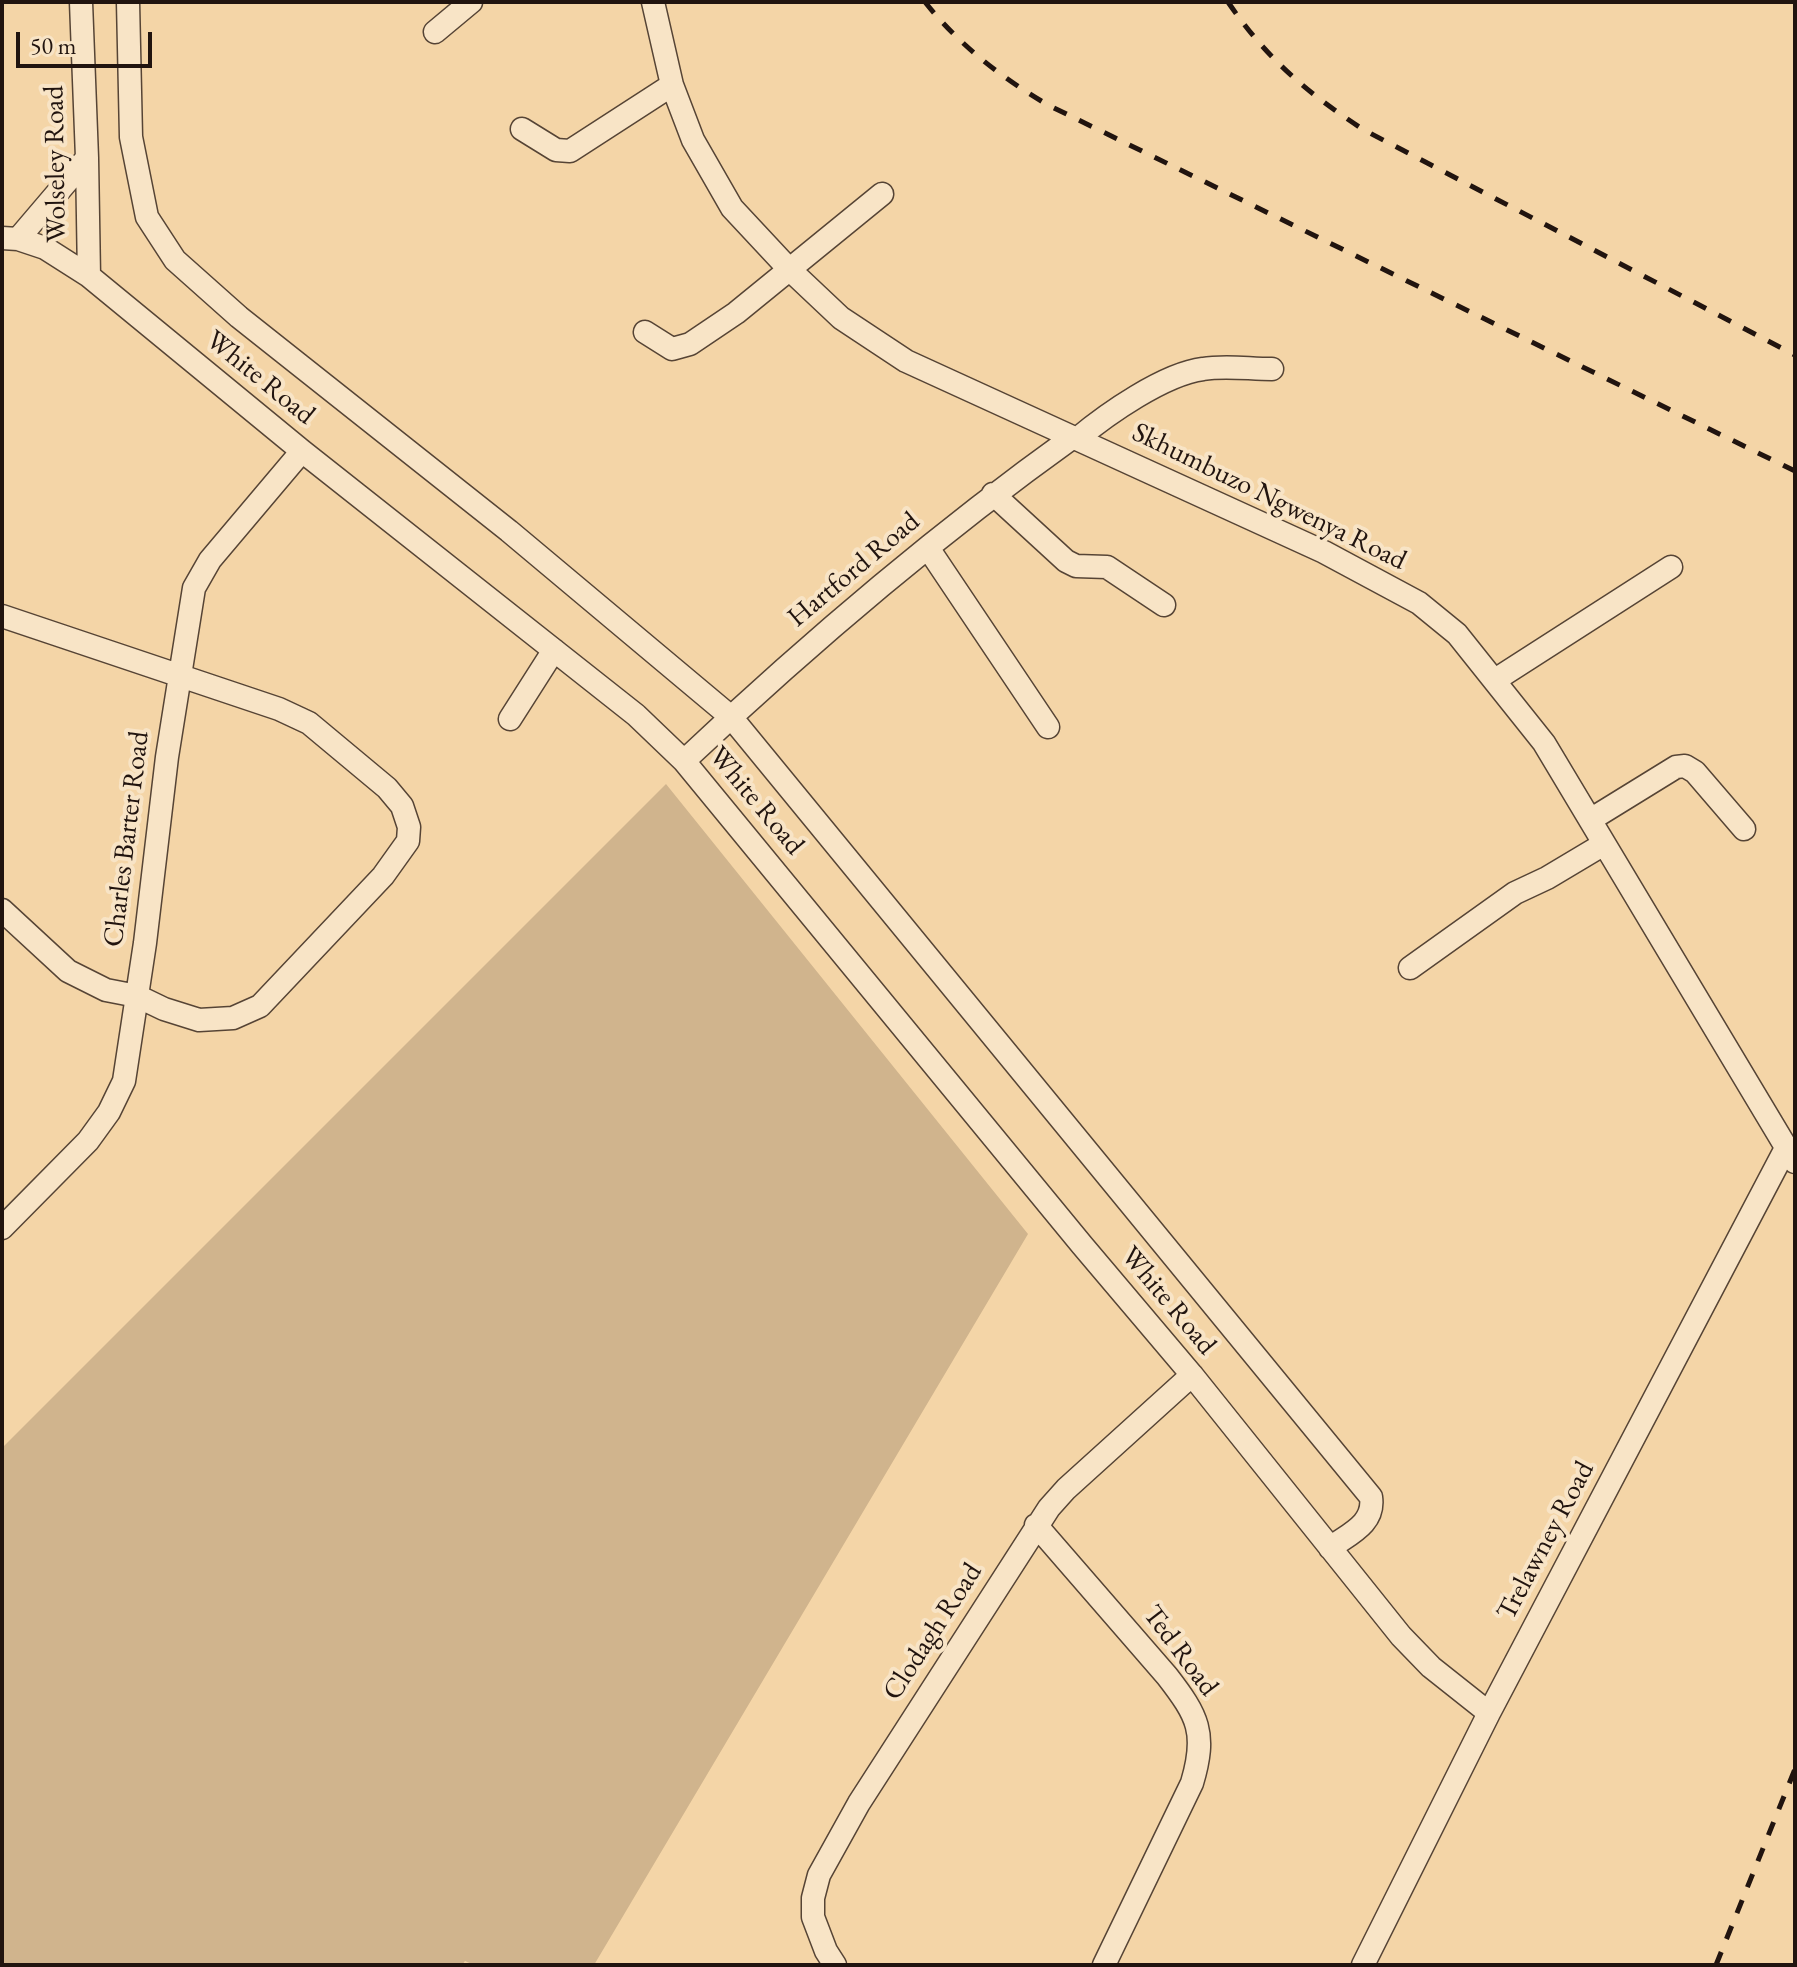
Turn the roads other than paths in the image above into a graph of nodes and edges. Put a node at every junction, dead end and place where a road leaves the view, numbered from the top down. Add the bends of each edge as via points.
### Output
1 (81, 2) edge
2 (128, 2) edge
3 (471, 2) edge
4 (653, 2) edge
5 (435, 32) dead end
6 (672, 85) junction
7 (522, 129) dead end
8 (87, 158) junction
9 (882, 194) dead end
10 (10, 238) edge
11 (788, 268) junction
12 (89, 276) junction
13 (645, 332) dead end
14 (1272, 369) dead end
15 (1075, 438) junction
16 (302, 451) junction
17 (993, 494) junction
18 (928, 548) junction
19 (1671, 567) dead end
20 (1164, 605) dead end
21 (2, 616) edge
22 (554, 650) junction
23 (180, 675) junction
24 (1495, 680) junction
25 (731, 717) junction
26 (510, 719) dead end
27 (1048, 727) dead end
28 (684, 761) junction
29 (1590, 820) junction
30 (1744, 829) dead end
31 (1604, 844) junction
32 (2, 910) edge
33 (1410, 968) dead end
34 (137, 996) junction
35 (1790, 1155) edge
36 (2, 1226) edge
37 (1192, 1375) junction
38 (1036, 1525) junction
39 (1330, 1548) junction
40 (1489, 1713) junction
41 (835, 1965) edge
42 (1104, 1965) edge
43 (1363, 1965) edge

1 - 8 street, Wolseley Road
2 - 25 street, White Road via 131,137 147,217 175,260
3 - 5 street
4 - 6 street, Skhumbuzo Ngwenya Road
6 - 7 street via 570,151 556,150
6 - 11 street, Skhumbuzo Ngwenya Road via 693,140 732,208
8 - 10 street
8 - 12 street, Wolseley Road
9 - 11 street
10 - 12 street, White Road via 45,248
11 - 13 street via 690,344 672,349
11 - 15 street, Skhumbuzo Ngwenya Road via 841,318 906,361
12 - 16 street, White Road
14 - 15 street, Hartford Road via 1202,369 1177,377
15 - 17 street, Hartford Road
15 - 24 street, Skhumbuzo Ngwenya Road via 1324,552 1419,603 1457,634
16 - 22 street, White Road
16 - 23 street, Charles Barter Road via 210,560 194,588
17 - 18 street, Hartford Road
17 - 20 street via 1066,561 1107,567
18 - 25 street, Hartford Road
18 - 27 street
19 - 24 street
21 - 23 street
22 - 26 street
22 - 28 street, White Road
23 - 34 street, Charles Barter Road
23 - 34 street via 309,723 387,788 402,806 408,841 383,876 260,1006 233,1018 199,1020
24 - 29 street, Skhumbuzo Ngwenya Road via 1544,743
25 - 28 street, Hartford Road
25 - 39 street, White Road via 1371,1497 1367,1520
28 - 37 street, White Road
29 - 30 street via 1685,766
29 - 31 street, Skhumbuzo Ngwenya Road
31 - 33 street via 1515,893
31 - 35 street, Skhumbuzo Ngwenya Road
32 - 34 street via 79,979
34 - 36 street, Charles Barter Road via 124,1081 109,1112 88,1141
35 - 40 street, Trelawney Road
37 - 38 street, Clodagh Road via 1066,1489
37 - 39 street, White Road
38 - 41 street, Clodagh Road via 819,1875 813,1917
38 - 42 street, Ted Road via 1174,1684 1199,1734 1192,1783
39 - 40 street, White Road via 1401,1636
40 - 43 street, Trelawney Road

